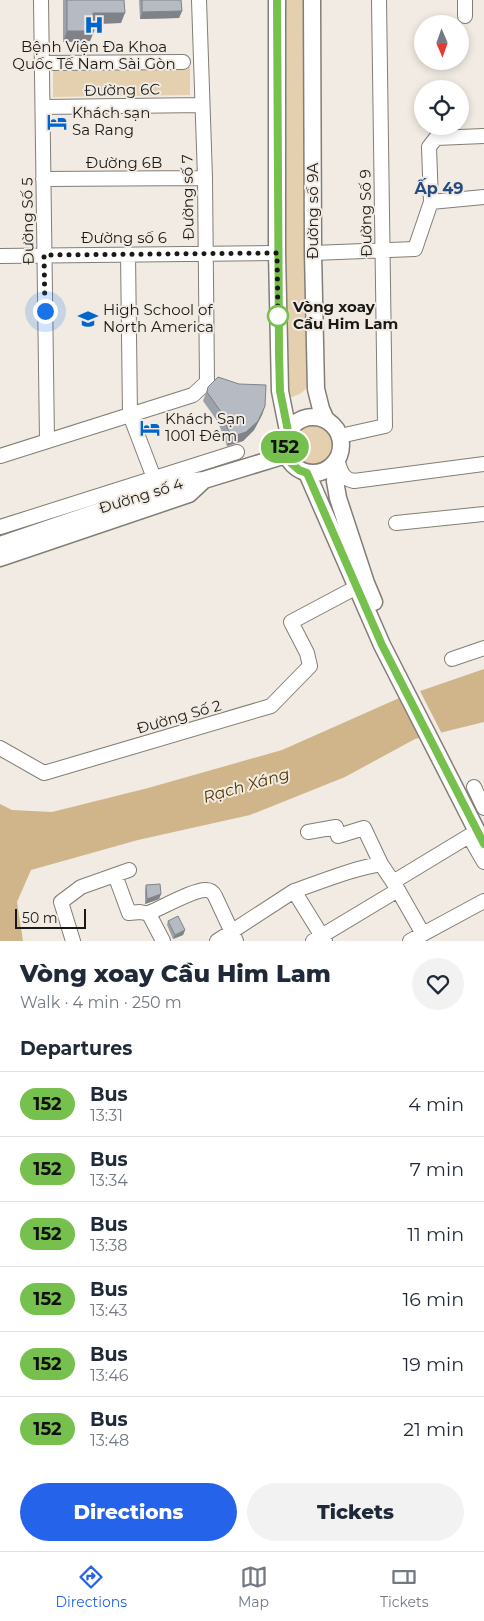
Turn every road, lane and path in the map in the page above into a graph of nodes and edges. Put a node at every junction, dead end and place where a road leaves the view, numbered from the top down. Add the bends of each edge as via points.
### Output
1 (41, 0) edge
2 (199, 0) edge
3 (277, 0) edge
4 (312, 0) edge
5 (379, 0) edge
6 (465, 0) edge
7 (466, 15) edge
8 (183, 62) dead end
9 (42, 63) junction
10 (202, 105) junction
11 (43, 107) junction
12 (484, 136) edge
13 (205, 178) junction
14 (43, 179) junction
15 (484, 197) edge
16 (431, 202) junction
17 (383, 251) junction
18 (277, 253) junction
19 (312, 253) junction
20 (128, 254) junction
21 (206, 254) junction
22 (44, 255) junction
23 (0, 256) edge
24 (130, 415) junction
25 (326, 420) junction
26 (288, 431) junction
27 (340, 436) junction
28 (47, 441) junction
29 (237, 452) dead end
30 (286, 455) junction
31 (0, 456) edge
32 (337, 460) junction
33 (484, 464) edge
34 (307, 473) junction
35 (204, 480) junction
36 (156, 484) junction
37 (484, 514) edge
38 (97, 519) junction
39 (396, 523) dead end
40 (0, 528) edge
41 (0, 544) edge
42 (0, 558) edge
43 (356, 588) junction
44 (386, 643) junction
45 (484, 648) edge
46 (452, 659) dead end
47 (0, 748) edge
48 (474, 787) dead end
49 (484, 808) edge
50 (484, 822) edge
51 (308, 832) dead end
52 (484, 844) edge
53 (484, 862) edge
54 (381, 864) junction
55 (129, 870) dead end
56 (115, 875) junction
57 (396, 886) junction
58 (294, 892) junction
59 (484, 901) edge
60 (150, 914) junction
61 (429, 935) edge
62 (234, 937) edge
63 (320, 939) edge
64 (73, 941) edge
65 (163, 941) edge
66 (217, 941) edge
67 (410, 941) edge

1 - 9 street, Đường Số 5
2 - 10 street, Đường số 7
3 - 18 main road
4 - 19 main road, Đường số 9A
5 - 17 street, Đường Số 9
6 - 7 street
8 - 9 street
9 - 11 street, Đường Số 5
10 - 11 street, Đường 6C
10 - 13 street, Đường số 7
11 - 14 street, Đường Số 5
12 - 16 street via 436,138 429,147
13 - 14 street, Đường 6B
13 - 21 street, Đường số 7
14 - 22 street, Đường Số 5
15 - 16 street
16 - 17 street via 415,249
17 - 19 street
17 - 27 street, Đường Số 9 via 385,426
18 - 21 street, Đường số 6
18 - 26 main road via 280,391
19 - 25 main road, Đường số 9A via 316,389
20 - 21 street, Đường số 6
20 - 22 street, Đường số 6
20 - 24 street
21 - 24 street, Đường số 7 via 207,382 193,395
22 - 23 street, Đường số 6
22 - 28 street, Đường Số 5
24 - 28 street, Đường số 7
24 - 36 street
25 - 26 main road via 318,417 300,419
25 - 27 main road
26 - 30 main road via 284,446
27 - 32 main road via 341,452
28 - 31 street, Đường số 7
29 - 36 street
30 - 34 main road via 299,470
30 - 35 main road, Đường số 4
32 - 33 street via 347,480 354,481
32 - 34 main road via 324,471
32 - 44 main road via 335,481 338,498
34 - 43 main road
35 - 36 main road, Đường số 4
35 - 38 main road, Đường số 4 via 190,494
36 - 38 main road, Đường số 4
36 - 40 street
37 - 39 street
38 - 40 street, Đường số 4 via 89,500
38 - 41 main road
38 - 42 main road
43 - 44 main road
43 - 47 street, Đường Số 2 via 291,622 310,666 271,706 44,773
44 - 50 main road
44 - 52 main road
45 - 46 street
48 - 49 street
51 - 54 street via 336,827 338,836 364,828
53 - 57 street via 469,836
54 - 57 street
54 - 58 street
55 - 56 street
56 - 60 street via 129,913
56 - 64 street via 81,887 61,902
57 - 61 street
57 - 63 street
58 - 62 street
58 - 63 street
59 - 61 street
60 - 62 street via 195,892 211,891
60 - 65 street
61 - 67 street
62 - 66 street

